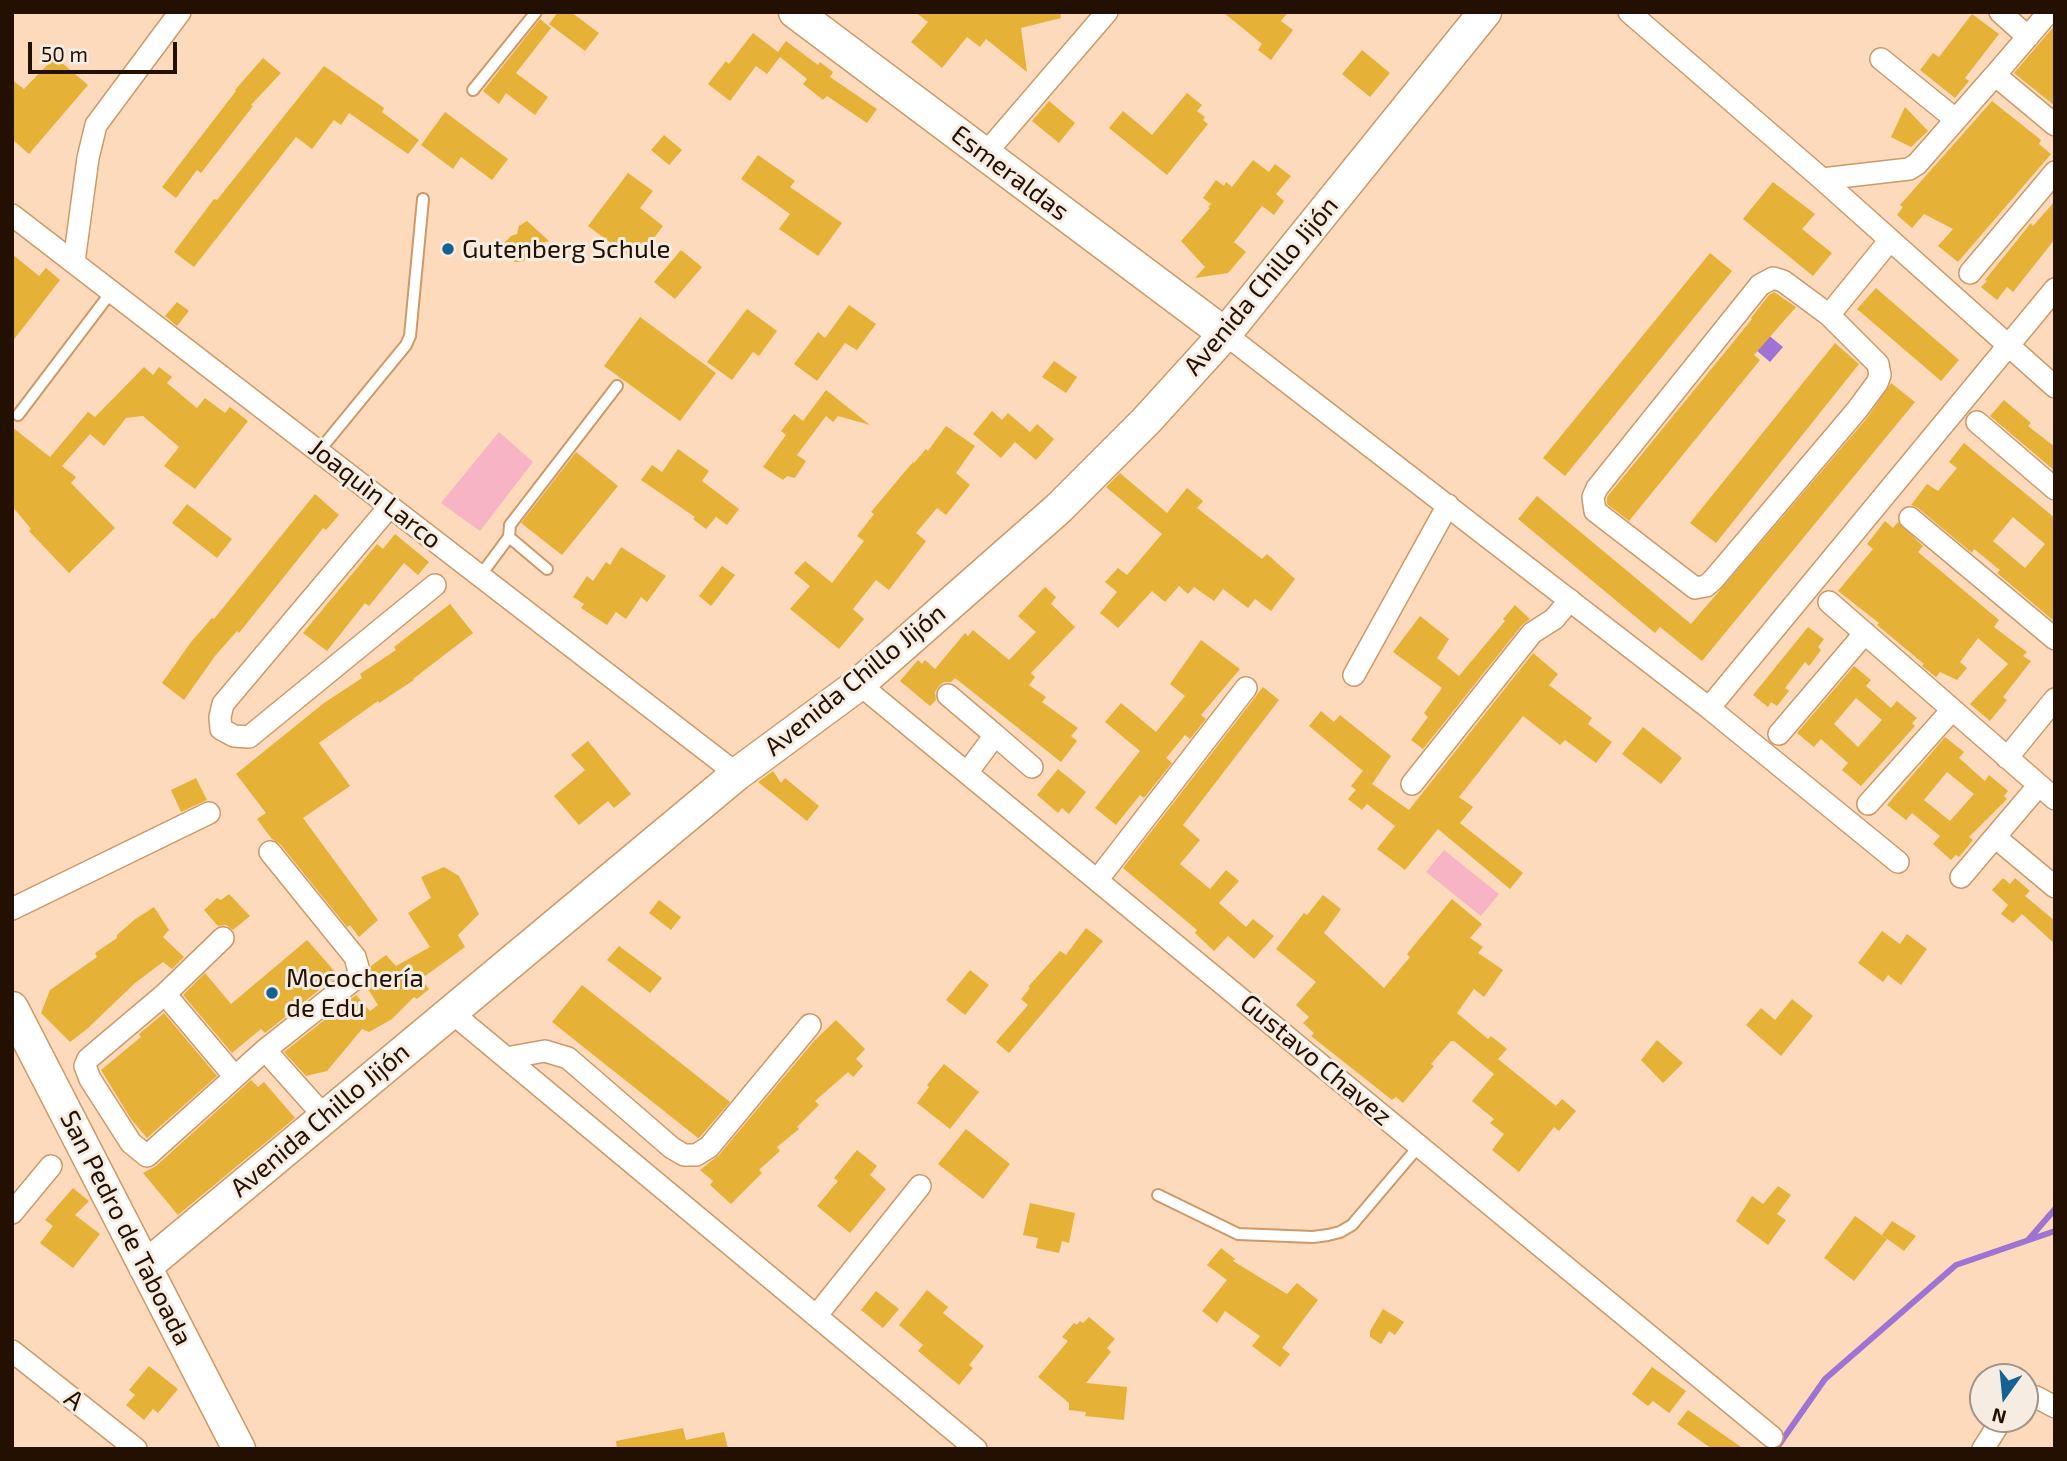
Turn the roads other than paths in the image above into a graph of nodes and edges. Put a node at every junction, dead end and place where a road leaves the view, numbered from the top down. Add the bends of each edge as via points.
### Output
1 (180, 12) edge
2 (536, 12) edge
3 (795, 12) edge
4 (1107, 12) edge
5 (1485, 12) edge
6 (1629, 12) edge
7 (2000, 12) edge
8 (2049, 12) edge
9 (2028, 37) junction
10 (1881, 59) dead end
11 (1996, 75) junction
12 (473, 90) dead end
13 (1955, 120) junction
14 (2055, 125) edge
15 (985, 154) junction
16 (2055, 172) edge
17 (1822, 179) junction
18 (423, 199) dead end
19 (12, 215) edge
20 (1890, 240) junction
21 (74, 262) junction
22 (1970, 273) dead end
23 (2055, 289) edge
24 (112, 291) junction
25 (1829, 315) junction
26 (1225, 334) junction
27 (2007, 345) junction
28 (617, 386) dead end
29 (2055, 387) edge
30 (18, 415) dead end
31 (1977, 422) dead end
32 (319, 451) junction
33 (2055, 489) edge
34 (1448, 505) junction
35 (390, 506) junction
36 (1910, 518) dead end
37 (509, 537) junction
38 (547, 569) dead end
39 (480, 576) junction
40 (435, 585) dead end
41 (1570, 600) junction
42 (1829, 602) dead end
43 (1865, 633) junction
44 (2055, 639) edge
45 (1354, 675) dead end
46 (859, 684) junction
47 (1246, 688) dead end
48 (948, 695) dead end
49 (2055, 699) edge
50 (1709, 708) junction
51 (1952, 709) junction
52 (1779, 734) dead end
53 (995, 735) junction
54 (2007, 758) junction
55 (1032, 767) dead end
56 (967, 773) junction
57 (737, 775) junction
58 (1412, 784) dead end
59 (2047, 792) edge
60 (1868, 804) dead end
61 (209, 813) dead end
62 (1995, 837) junction
63 (270, 852) dead end
64 (1898, 862) dead end
65 (1961, 877) dead end
66 (1098, 879) junction
67 (2055, 887) edge
68 (12, 909) edge
69 (223, 938) dead end
70 (165, 994) junction
71 (12, 1008) edge
72 (451, 1012) junction
73 (810, 1025) dead end
74 (265, 1050) junction
75 (506, 1058) junction
76 (235, 1077) junction
77 (324, 1116) junction
78 (1419, 1146) junction
79 (51, 1166) dead end
80 (920, 1186) dead end
81 (1158, 1195) dead end
82 (12, 1213) edge
83 (145, 1267) junction
84 (817, 1315) junction
85 (12, 1351) edge
86 (2039, 1399) edge
87 (2055, 1407) edge
88 (1993, 1433) edge
89 (1772, 1437) dead end
90 (136, 1449) edge
91 (239, 1449) edge
92 (976, 1449) edge
93 (1983, 1449) edge

1 - 21 street via 96,125
2 - 12 lane
3 - 15 street, Esmeraldas
4 - 15 street
5 - 26 street, Avenida Chillo Jijón
6 - 17 street
7 - 9 street
8 - 9 street
9 - 11 street
10 - 13 street
11 - 13 street
11 - 14 street
13 - 17 street via 1909,169
15 - 26 street, Esmeraldas
16 - 22 street
17 - 20 street
18 - 32 lane via 410,336
19 - 21 street, Joaquìn Larco
20 - 25 street
20 - 27 street
21 - 24 street, Joaquìn Larco
23 - 27 street
24 - 30 lane
24 - 32 street, Joaquìn Larco
25 - 25 street via 1783,281 1773,278 1760,285 1597,488 1595,511 1687,584 1706,586 1877,383 1878,364
26 - 34 street
26 - 46 street, Avenida Chillo Jijón via 1059,508
27 - 29 street
27 - 50 street
28 - 37 lane via 510,525
31 - 33 street
32 - 35 street, Joaquìn Larco
34 - 41 street
34 - 45 street
35 - 39 street, Joaquìn Larco
35 - 40 street via 223,704 222,729 233,736 249,737
36 - 44 street
37 - 38 lane
37 - 39 lane
39 - 57 street, Joaquìn Larco
41 - 50 street
41 - 58 street via 1554,619 1532,633
42 - 43 street
43 - 51 street
43 - 52 street
46 - 56 street, Gustavo Chavez
46 - 57 street, Avenida Chillo Jijón
47 - 66 street
48 - 53 street
49 - 54 street
50 - 64 street
51 - 54 street
51 - 60 street
53 - 55 street
53 - 56 street
54 - 59 street
56 - 66 street, Gustavo Chavez
57 - 72 street, Avenida Chillo Jijón
59 - 62 street
61 - 68 street
62 - 65 street
62 - 67 street
63 - 74 street via 355,957 359,971
66 - 78 street, Gustavo Chavez
69 - 70 street
70 - 76 street
70 - 76 street via 85,1066 131,1143 147,1156
71 - 83 street, San Pedro de Taboada
72 - 75 street
72 - 77 street, Avenida Chillo Jijón
73 - 75 street via 709,1147 696,1155 684,1155 672,1147 568,1058 545,1051
74 - 76 street
74 - 77 street
75 - 84 street
77 - 83 street, Avenida Chillo Jijón
78 - 81 lane via 1352,1225 1328,1235 1238,1234
78 - 89 street, Gustavo Chavez
79 - 82 street
80 - 84 street
83 - 91 street, San Pedro de Taboada
84 - 92 street
85 - 90 street, A
86 - 87 street
88 - 93 street

